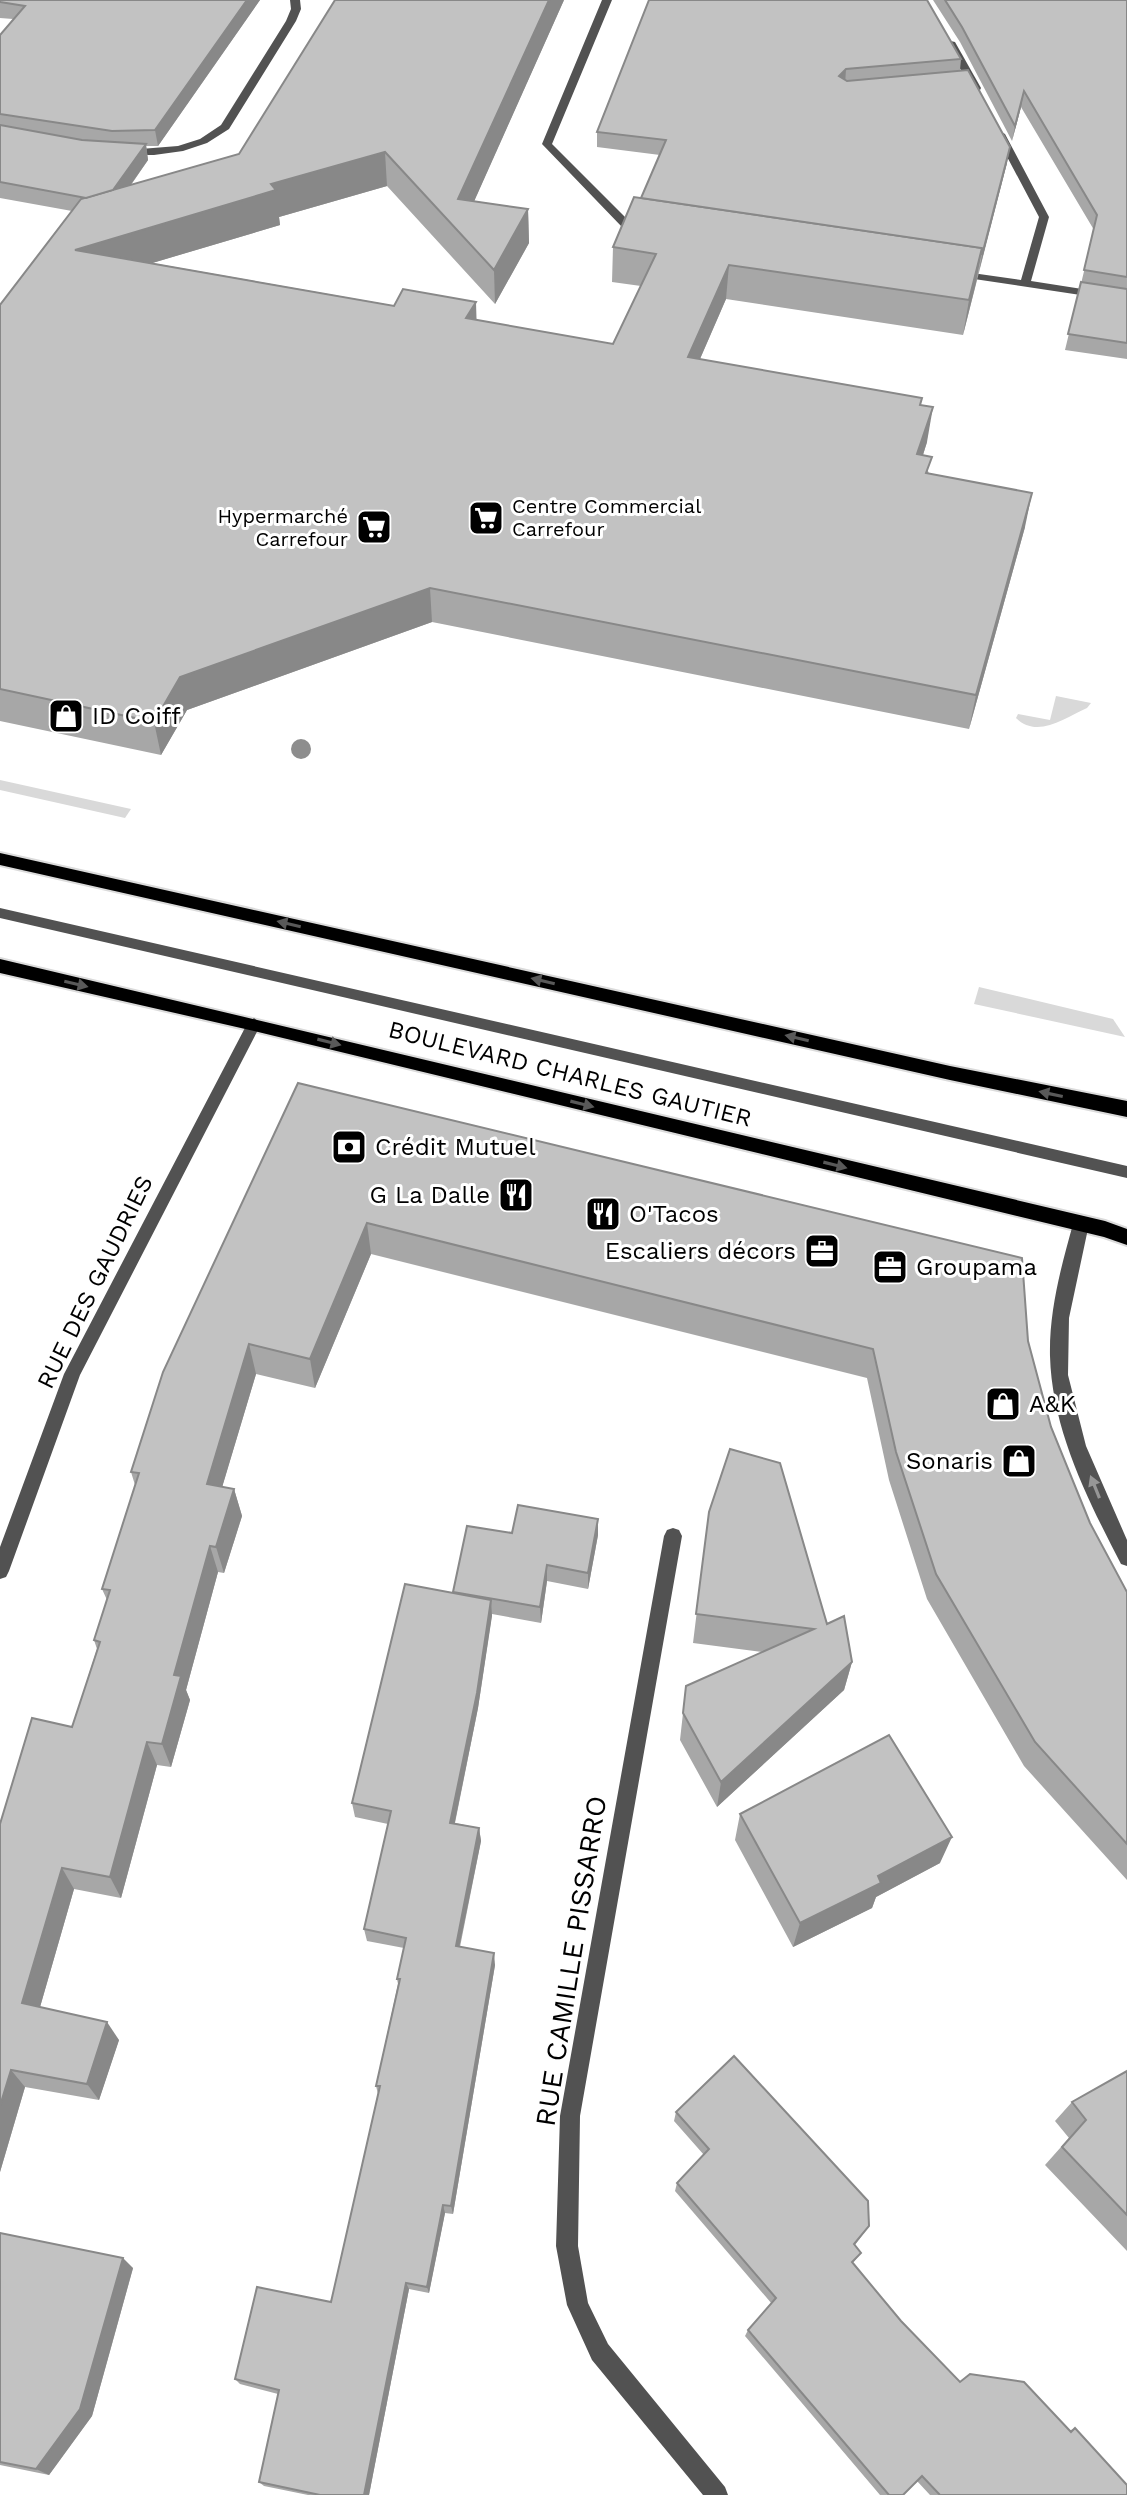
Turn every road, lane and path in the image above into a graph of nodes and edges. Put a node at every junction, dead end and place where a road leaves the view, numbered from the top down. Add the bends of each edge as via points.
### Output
1 (295, 0) edge
2 (607, 0) edge
3 (945, 33) edge
4 (971, 79) junction
5 (955, 81) edge
6 (978, 93) edge
7 (993, 121) edge
8 (122, 154) edge
9 (657, 230) edge
10 (948, 273) edge
11 (1025, 284) junction
12 (1127, 299) edge
13 (0, 859) edge
14 (0, 913) edge
15 (0, 966) edge
16 (254, 1024) junction
17 (1127, 1109) edge
18 (1127, 1172) edge
19 (1081, 1224) junction
20 (1127, 1237) edge
21 (673, 1536) dead end
22 (1127, 1558) edge
23 (0, 1571) edge
24 (717, 2495) edge

1 - 8 street via 291,21 215,136 175,150
2 - 9 street via 547,144 626,225
3 - 4 street
4 - 5 street
4 - 6 street
7 - 11 street via 1044,217
10 - 11 street
11 - 12 street
17 -> 13 main road
14 - 18 street, BOULEVARD CHARLES GAUTIER
15 -> 16 main road, BOULEVARD CHARLES GAUTIER
16 -> 19 main road, BOULEVARD CHARLES GAUTIER
16 - 23 street, RUE DES GAUDRIES via 72,1374
19 - 20 main road, BOULEVARD CHARLES GAUTIER
22 -> 19 street via 1069,1421 1060,1374 1064,1295
21 - 24 street, RUE CAMILLE PISSARRO via 570,2116 567,2246 578,2305 600,2352

